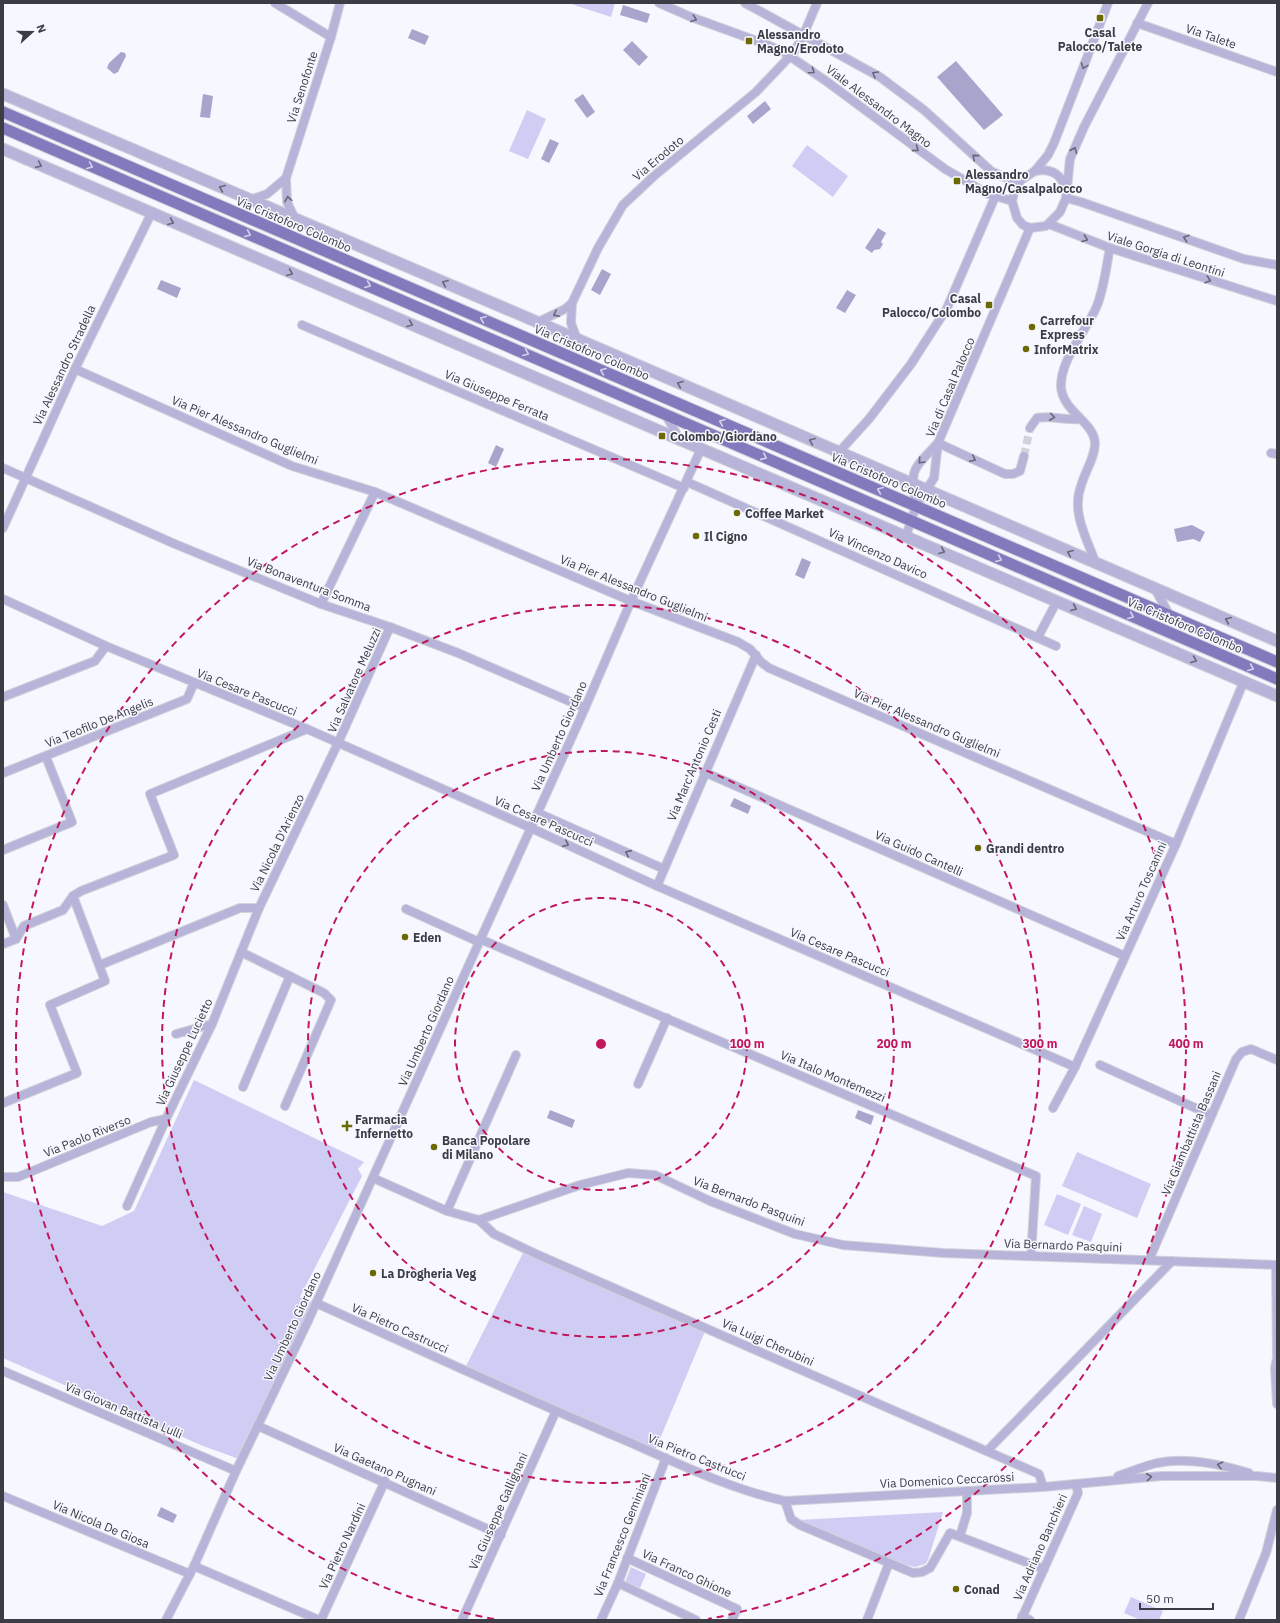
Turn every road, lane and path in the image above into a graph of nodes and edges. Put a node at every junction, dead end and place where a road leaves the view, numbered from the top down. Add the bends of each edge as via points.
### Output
1 (275, 3) edge
2 (340, 3) edge
3 (658, 3) edge
4 (745, 3) edge
5 (817, 3) edge
6 (1108, 3) edge
7 (1148, 3) edge
8 (1137, 23) junction
9 (804, 36) junction
10 (331, 37) junction
11 (791, 56) junction
12 (1277, 72) edge
13 (3, 94) edge
14 (3, 112) edge
15 (3, 128) edge
16 (3, 149) edge
17 (1035, 171) junction
18 (286, 178) junction
19 (1021, 180) junction
20 (1066, 188) junction
21 (996, 197) junction
22 (1066, 198) junction
23 (250, 200) junction
24 (1012, 201) junction
25 (151, 214) junction
26 (295, 219) junction
27 (1049, 224) junction
28 (1030, 228) junction
29 (1110, 248) junction
30 (1277, 265) edge
31 (1277, 301) edge
32 (572, 303) junction
33 (538, 322) junction
34 (302, 325) dead end
35 (577, 339) junction
36 (75, 369) junction
37 (664, 413) junction
38 (1080, 419) junction
39 (1030, 428) tunnel mouth
40 (679, 438) junction
41 (938, 443) junction
42 (701, 449) junction
43 (839, 452) junction
44 (1024, 456) tunnel mouth
45 (3, 468) edge
46 (25, 478) junction
47 (912, 484) junction
48 (685, 485) junction
49 (926, 490) junction
50 (375, 492) junction
51 (916, 506) junction
52 (912, 522) junction
53 (3, 528) edge
54 (906, 536) junction
55 (1096, 564) junction
56 (1155, 589) junction
57 (3, 598) edge
58 (631, 601) junction
59 (1057, 601) junction
60 (321, 604) junction
61 (1170, 616) junction
62 (390, 627) junction
63 (1038, 637) junction
64 (1277, 641) edge
65 (106, 646) junction
66 (1056, 646) dead end
67 (756, 655) junction
68 (1277, 662) edge
69 (1277, 679) edge
70 (1244, 681) junction
71 (194, 683) junction
72 (1277, 696) edge
73 (3, 697) edge
74 (585, 708) junction
75 (307, 729) junction
76 (338, 743) junction
77 (46, 757) junction
78 (704, 772) junction
79 (3, 773) edge
80 (538, 813) junction
81 (530, 828) junction
82 (1176, 844) junction
83 (3, 850) edge
84 (664, 869) junction
85 (657, 886) junction
86 (73, 896) junction
87 (3, 905) edge
88 (259, 908) junction
89 (406, 909) dead end
90 (16, 939) junction
91 (480, 940) junction
92 (3, 944) edge
93 (241, 952) junction
94 (1125, 956) junction
95 (100, 965) junction
96 (290, 976) junction
97 (667, 1018) junction
98 (212, 1024) junction
99 (176, 1034) dead end
100 (516, 1055) dead end
101 (1277, 1060) edge
102 (1100, 1066) dead end
103 (1075, 1067) junction
104 (638, 1084) dead end
105 (243, 1086) dead end
106 (3, 1103) edge
107 (285, 1106) dead end
108 (1053, 1108) dead end
109 (1211, 1115) junction
110 (166, 1119) junction
111 (3, 1177) edge
112 (373, 1178) junction
113 (128, 1206) dead end
114 (447, 1210) junction
115 (479, 1220) junction
116 (1031, 1256) junction
117 (1149, 1260) junction
118 (1172, 1261) junction
119 (1276, 1265) edge
120 (316, 1303) junction
121 (1277, 1356) edge
122 (3, 1371) edge
123 (1277, 1404) edge
124 (556, 1411) junction
125 (258, 1426) junction
126 (986, 1452) junction
127 (666, 1458) junction
128 (236, 1471) junction
129 (1257, 1476) junction
130 (1277, 1478) edge
131 (1110, 1479) junction
132 (385, 1481) junction
133 (1076, 1484) junction
134 (1043, 1487) junction
135 (967, 1491) junction
136 (3, 1496) edge
137 (785, 1501) junction
138 (1277, 1510) edge
139 (501, 1535) junction
140 (960, 1536) junction
141 (627, 1558) junction
142 (889, 1563) junction
143 (194, 1566) junction
144 (1044, 1569) junction
145 (190, 1574) junction
146 (618, 1583) junction
147 (1022, 1618) edge
148 (166, 1620) edge
149 (320, 1620) edge
150 (462, 1620) edge
151 (601, 1620) edge
152 (696, 1620) edge
153 (732, 1620) edge
154 (867, 1620) edge
155 (1030, 1620) edge
156 (1239, 1620) edge

1 - 10 street
2 - 10 street, Via Senofonte
3 -> 11 street, Viale Alessandro Magno
4 - 9 street, Viale Alessandro Magno
5 - 9 street
6 -> 17 street via 1054,143
7 - 8 street
8 - 12 street, Via Talete
20 -> 8 street via 1070,159
9 - 11 street, Via Erodoto
19 -> 9 street, Viale Alessandro Magno via 991,172 902,92 873,73
10 - 18 street, Via Senofonte
11 -> 21 street, Viale Alessandro Magno via 924,155
11 - 32 street, Via Erodoto via 756,92 654,176 623,205 598,248
23 -> 13 street, Via Cristoforo Colombo
51 -> 14 main road, Via Cristoforo Colombo
15 -> 37 main road, Via Cristoforo Colombo
16 -> 25 street
17 - 19 street
17 - 20 street via 1046,170 1056,173
18 - 23 street via 267,194
26 -> 18 street via 287,202
19 - 24 street via 1014,190
20 - 22 street
21 - 24 street, Viale Alessandro Magno
21 - 43 street via 947,308 907,370 869,419
22 - 27 street via 1060,212
30 -> 22 street, Viale Gorgia di Leontini via 1244,259
23 - 26 street, Via Cristoforo Colombo
24 - 28 street via 1018,220
25 - 36 street, Via Alessandro Stradella
25 -> 40 street
33 -> 26 street, Via Cristoforo Colombo
27 - 28 street via 1041,228
27 -> 29 street, Viale Gorgia di Leontini
28 - 41 street, Via di Casal Palocco
29 -> 31 street, Viale Gorgia di Leontini
29 - 38 street via 1096,307 1078,337 1062,381 1064,398
32 -> 33 street
32 - 35 street via 571,323
33 - 35 street, Via Cristoforo Colombo
34 - 48 street, Via Giuseppe Ferrata
43 -> 35 street, Via Cristoforo Colombo
36 - 46 street, Via Alessandro Stradella
36 - 50 street, Via Pier Alessandro Guglielmi via 292,466
37 - 40 street
37 -> 52 main road, Via Cristoforo Colombo
39 -> 38 street via 1037,418 1047,416
38 - 55 street via 1092,432 1095,443 1078,493 1077,508
40 - 42 street
41 -> 44 street via 1005,474 1020,471
41 -> 47 street via 914,469
41 - 49 street, Via di Casal Palocco via 934,475
42 - 48 street, Via Umberto Giordano
42 - 54 street
43 - 47 street, Via Cristoforo Colombo
45 - 46 street, Via Bonaventura Somma
46 - 53 street, Via Alessandro Stradella
46 - 60 street, Via Bonaventura Somma
47 - 49 street, Via Cristoforo Colombo
47 - 51 street
48 - 58 street, Via Umberto Giordano
48 - 63 street, Via Vincenzo Davico
49 - 51 street, Via di Casal Palocco
55 -> 49 street, Via Cristoforo Colombo
50 - 58 street, Via Pier Alessandro Guglielmi
50 - 60 street
51 - 52 street
51 - 61 main road, Via Cristoforo Colombo
52 - 54 street
52 -> 69 main road, Via Cristoforo Colombo
54 -> 59 street
55 - 56 street, Via Cristoforo Colombo
56 - 61 street, Via Cristoforo Colombo
64 -> 56 street, Via Cristoforo Colombo
57 - 65 street, Via Cesare Pascucci
58 - 67 street, Via Pier Alessandro Guglielmi via 738,642
58 - 74 street, Via Umberto Giordano
59 - 63 street
59 -> 70 street
60 - 62 street, Via Bonaventura Somma
61 - 68 main road, Via Cristoforo Colombo
62 - 74 street, Via Bonaventura Somma via 458,653
62 - 76 street, Via Salvatore Meluzzi
63 - 66 street, Via Vincenzo Davico
65 - 71 street, Via Cesare Pascucci
65 - 73 street via 95,661
67 - 78 street, Via Marc'Antonio Cesti
67 - 82 street, Via Pier Alessandro Guglielmi via 769,668
70 - 72 street
70 - 82 street, Via Arturo Toscanini
71 - 75 street, Via Cesare Pascucci
71 - 77 street, Via Teofilo De Angelis via 187,699
74 - 80 street, Via Umberto Giordano
75 - 76 street, Via Cesare Pascucci
75 - 86 street via 150,794 174,855
76 - 81 street, Via Cesare Pascucci
76 - 88 street, Via Nicola D'Arienzo
77 - 79 street, Via Teofilo De Angelis
77 - 83 street via 72,822
78 - 84 street, Via Marc'Antonio Cesti
78 - 94 street, Via Guido Cantelli
80 - 81 street, Via Umberto Giordano
84 -> 80 street, Via Cesare Pascucci
81 -> 85 street, Via Cesare Pascucci
81 - 91 street, Via Umberto Giordano
82 - 94 street, Via Arturo Toscanini
84 - 85 street, Via Marc'Antonio Cesti
85 - 103 street, Via Cesare Pascucci
86 - 90 street via 62,910 24,926
86 - 95 street
87 - 90 street
88 - 93 street, Via Giuseppe Lucietto
88 - 95 street, Via Nicola D'Arienzo via 240,908
89 - 91 street, Via Italo Montemezzi
90 - 92 street
91 - 97 street, Via Italo Montemezzi
91 - 112 street, Via Umberto Giordano
93 - 96 street
93 - 98 street, Via Giuseppe Lucietto
94 - 103 street, Via Arturo Toscanini
95 - 106 street via 105,981 50,1006 77,1073
96 - 105 street
96 - 107 street via 324,993 331,1000
97 - 104 street
97 - 116 street, Via Italo Montemezzi via 1036,1176
98 - 99 street
98 - 110 street, Via Giuseppe Lucietto
100 - 114 street
101 - 109 street, Via Giambattista Bassani via 1251,1049 1242,1052 1236,1059
102 - 109 street
103 - 108 street, Via Arturo Toscanini
109 - 117 street, Via Giambattista Bassani
110 - 111 street, Via Paolo Riverso via 151,1122 18,1177
110 - 113 street, Via Giuseppe Lucietto
112 - 114 street
112 - 120 street, Via Umberto Giordano
114 - 115 street
115 - 116 street, Via Bernardo Pasquini via 580,1185 628,1173 655,1174 710,1201 795,1234 843,1245 943,1253
115 - 126 street, Via Luigi Cherubini via 494,1234 536,1254
116 - 117 street, Via Bernardo Pasquini
117 - 118 street, Via Bernardo Pasquini
118 - 119 street, Via Bernardo Pasquini
118 - 126 street
119 - 121 street
120 - 124 street, Via Pietro Castrucci
120 - 125 street, Via Umberto Giordano
121 - 123 street
122 - 128 street, Via Giovan Battista Lulli
124 - 127 street, Via Pietro Castrucci
124 - 139 street, Via Giuseppe Gallignani
125 - 128 street, Via Umberto Giordano
125 - 132 street, Via Gaetano Pugnani
126 - 134 street, Via Luigi Cherubini via 1039,1474
127 - 137 street, Via Pietro Castrucci via 755,1495
127 - 141 street, Via Francesco Geminiani
128 - 143 street, Via Umberto Giordano
129 - 130 street, Via Domenico Ceccarossi
131 -> 129 street, Via Domenico Ceccarossi
129 -> 131 street, Via Domenico Ceccarossi via 1216,1464 1188,1460 1157,1463
131 - 133 street, Via Domenico Ceccarossi
132 - 139 street, Via Gaetano Pugnani
132 - 149 street, Via Pietro Nardini
133 - 134 street, Via Domenico Ceccarossi
133 - 144 street, Via Adriano Banchieri via 1078,1493
134 - 135 street, Via Domenico Ceccarossi
135 - 137 street, Via Domenico Ceccarossi
135 - 140 street via 967,1513
136 - 145 street, Via Nicola De Giosa
137 - 142 street via 791,1519 800,1525
138 - 156 street via 1266,1553
139 - 150 street, Via Giuseppe Gallignani
140 - 142 street via 950,1533 930,1568 922,1572 913,1573
140 - 144 street
141 - 146 street, Via Francesco Geminiani
141 - 153 street, Via Franco Ghione via 736,1610
142 - 154 street
143 - 145 street, Via Umberto Giordano
143 - 149 street
144 - 147 street, Via Adriano Banchieri
145 - 148 street, Via Umberto Giordano
146 - 151 street, Via Francesco Geminiani
146 - 152 street
147 - 155 street

